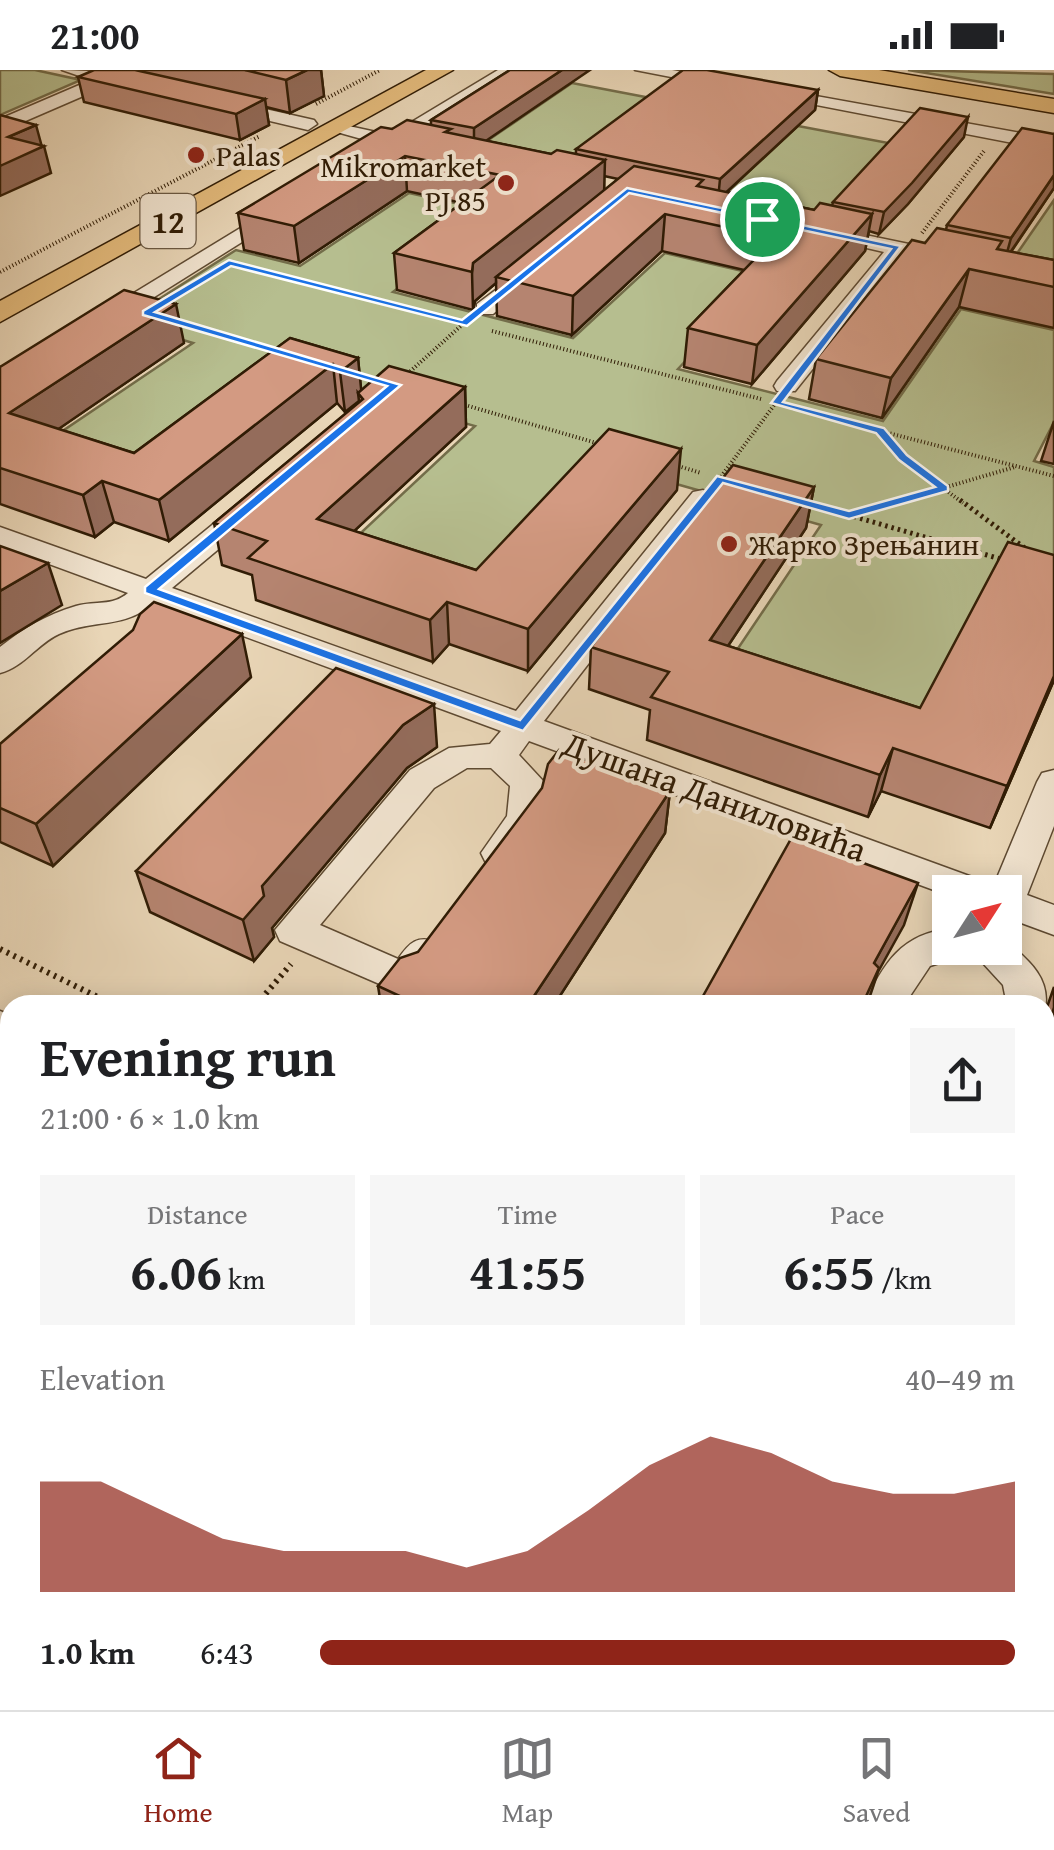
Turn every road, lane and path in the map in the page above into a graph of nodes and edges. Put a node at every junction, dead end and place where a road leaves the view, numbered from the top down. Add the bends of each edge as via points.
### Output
1 (71, 70) edge
2 (128, 70) edge
3 (383, 70) edge
4 (408, 70) edge
5 (442, 70) edge
6 (510, 70) edge
7 (644, 70) edge
8 (840, 70) edge
9 (900, 70) edge
10 (108, 78) junction
11 (146, 87) edge
12 (1054, 96) edge
13 (203, 100) edge
14 (1054, 106) edge
15 (295, 121) junction
16 (0, 126) edge
17 (336, 128) junction
18 (997, 134) junction
19 (392, 141) junction
20 (1054, 145) edge
21 (440, 151) edge
22 (362, 159) edge
23 (300, 198) edge
24 (801, 227) edge
25 (907, 244) junction
26 (558, 248) edge
27 (206, 256) junction
28 (0, 270) edge
29 (1054, 281) edge
30 (0, 288) edge
31 (484, 309) joint
32 (0, 313) edge
33 (166, 318) edge
34 (464, 324) junction
35 (80, 333) edge
36 (280, 352) edge
37 (338, 368) edge
38 (781, 394) junction
39 (452, 402) edge
40 (880, 430) junction
41 (606, 445) edge
42 (663, 462) edge
43 (1016, 466) junction
44 (1054, 476) edge
45 (712, 488) junction
46 (944, 488) junction
47 (272, 490) edge
48 (794, 499) edge
49 (849, 515) junction
50 (0, 536) edge
51 (1038, 557) edge
52 (1017, 564) edge
53 (150, 590) junction
54 (123, 613) junction
55 (136, 648) edge
56 (0, 663) edge
57 (523, 726) junction
58 (499, 756) junction
59 (1054, 782) edge
60 (932, 875) edge
61 (1016, 875) edge
62 (481, 877) edge
63 (1022, 908) edge
64 (1054, 920) edge
65 (448, 921) edge
66 (313, 938) junction
67 (932, 947) edge
68 (0, 949) edge
69 (1007, 965) edge
70 (94, 995) edge
71 (265, 995) edge
72 (888, 995) edge
73 (1025, 995) edge

1 - 10 street
2 - 10 street
3 - 15 path
4 - 15 main road, 12
5 - 17 main road, 12
6 - 19 street
7 - 18 street
8 - 14 main road
9 - 12 main road
10 - 11 street
10 - 16 street
13 - 15 street
15 - 28 path
15 - 30 main road, 12
17 - 19 street
17 - 32 main road, 12
18 - 20 street
18 - 25 path
19 - 21 street
19 - 22 street
23 - 27 street
24 - 25 street
25 - 29 street
25 - 38 street
26 - 31 street
27 - 34 path
27 - 35 street
31 - 34 path
33 - 36 path
34 - 37 path via 395,385
34 - 38 path
38 - 40 path
38 - 45 path
39 - 41 path
40 - 43 path
40 - 46 path via 903,458
42 - 45 path
43 - 44 path
43 - 46 path
45 - 57 street
46 - 49 path
46 - 51 path
47 - 53 street
48 - 49 path
49 - 52 path
50 - 53 street, Душана Даниловића
53 - 54 street
53 - 57 street, Душана Даниловића
54 - 55 street via 141,632
54 - 56 street via 85,613 43,629
57 - 58 street
57 - 60 street, Душана Даниловића
58 - 62 street via 528,783 525,819
58 - 66 street via 461,756 422,778 294,930
59 - 61 street
63 - 64 street
65 - 66 street via 404,979
66 - 71 path
67 - 72 street via 901,967
68 - 70 path
69 - 73 street via 1022,978

